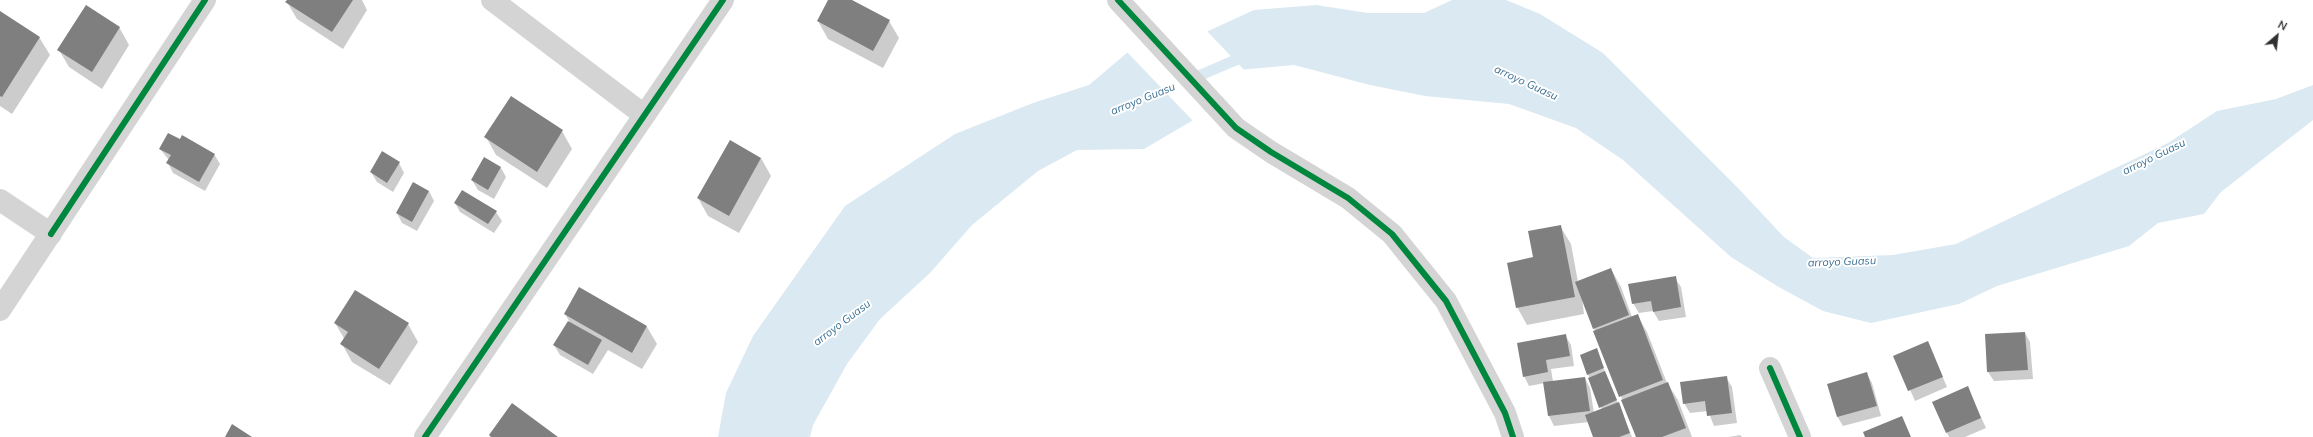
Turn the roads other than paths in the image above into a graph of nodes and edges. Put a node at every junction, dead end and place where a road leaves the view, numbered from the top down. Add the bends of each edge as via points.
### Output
1 (205, 0) edge
2 (492, 0) edge
3 (723, 0) edge
4 (1118, 0) edge
5 (644, 115) junction
6 (0, 200) edge
7 (51, 234) junction
8 (0, 310) edge
9 (1770, 368) dead end
10 (424, 437) edge
11 (1512, 437) edge
12 (1800, 437) edge

1 - 7 street
2 - 5 street
3 - 5 street
4 - 11 street via 1236,128 1348,198 1392,234 1446,301 1505,413
5 - 10 street
6 - 7 street
7 - 8 street
9 - 12 street

